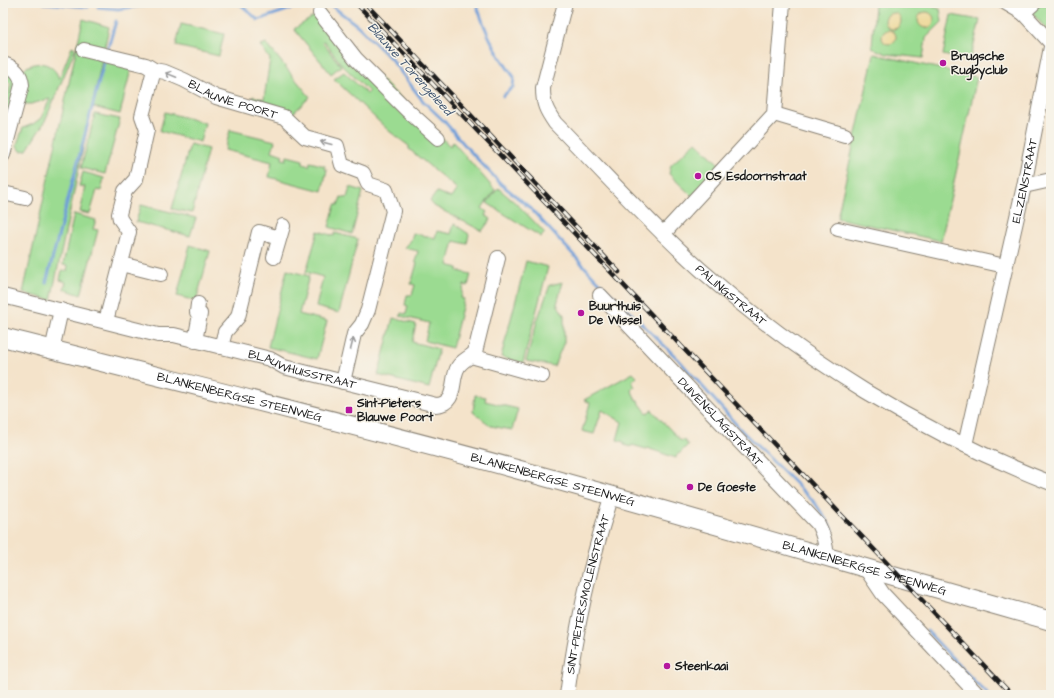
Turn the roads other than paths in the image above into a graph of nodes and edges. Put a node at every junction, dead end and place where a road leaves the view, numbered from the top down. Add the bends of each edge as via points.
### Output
1 (565, 3) edge
2 (783, 3) edge
3 (1006, 3) edge
4 (1034, 3) edge
5 (320, 12) dead end
6 (1022, 13) junction
7 (1051, 43) edge
8 (1051, 47) edge
9 (84, 50) dead end
10 (3, 64) edge
11 (154, 70) junction
12 (774, 114) junction
13 (845, 135) dead end
14 (438, 138) dead end
15 (3, 155) edge
16 (1051, 180) edge
17 (1024, 186) junction
18 (3, 193) edge
19 (25, 198) dead end
20 (838, 229) dead end
21 (663, 234) junction
22 (274, 257) dead end
23 (498, 258) dead end
24 (121, 264) junction
25 (1005, 266) junction
26 (161, 274) dead end
27 (600, 295) dead end
28 (3, 296) edge
29 (198, 304) dead end
30 (61, 310) junction
31 (106, 321) junction
32 (3, 337) edge
33 (195, 341) junction
34 (221, 347) junction
35 (52, 350) junction
36 (471, 356) junction
37 (542, 376) dead end
38 (343, 382) junction
39 (965, 445) junction
40 (1051, 483) edge
41 (612, 495) junction
42 (827, 557) junction
43 (866, 569) junction
44 (1051, 621) edge
45 (567, 695) edge
46 (978, 695) edge

1 - 21 street, PALINGSTRAAT via 543,88 546,111
2 - 12 street
3 - 6 street
4 - 6 street
5 - 14 street via 356,59
6 - 7 street
8 - 17 street, ELZENSTRAAT
9 - 11 street, BLAUWE POORT via 146,65
10 - 15 street via 17,71 22,85
11 - 24 street via 142,116 147,130 136,179 125,191 119,214 128,232
38 -> 11 street, BLAUWE POORT via 354,334 368,310 393,211 386,190 368,184 363,173 342,165 337,146 305,137 284,118 216,97 184,80
12 - 13 street
12 - 21 street
16 - 17 street
17 - 25 street, ELZENSTRAAT
18 - 19 street
20 - 25 street
21 - 39 street, PALINGSTRAAT via 700,269 800,348 863,389
22 - 34 street via 281,232 259,232 238,316 225,332
23 - 36 street, BLAUWHUISSTRAAT via 475,352
24 - 26 street
24 - 31 street
25 - 39 street, ELZENSTRAAT
27 - 42 street, DUIVENSLAGSTRAAT via 818,524 826,542
28 - 30 street, BLAUWHUISSTRAAT
29 - 33 street via 197,312 200,314
30 - 31 street, BLAUWHUISSTRAAT
30 - 35 street
31 - 33 street, BLAUWHUISSTRAAT via 158,335 174,335
32 - 35 main road, BLANKENBERGSE STEENWEG
33 - 34 street, BLAUWHUISSTRAAT
34 - 38 street, BLAUWHUISSTRAAT
35 - 41 main road, BLANKENBERGSE STEENWEG
36 - 37 street
36 - 38 street, BLAUWHUISSTRAAT via 457,368 450,398 442,404 436,405
39 - 40 street, PALINGSTRAAT
41 - 42 main road, BLANKENBERGSE STEENWEG
41 - 45 street, SINT-PIETERSMOLENSTRAAT via 585,590
42 - 43 main road, BLANKENBERGSE STEENWEG
43 - 44 main road, BLANKENBERGSE STEENWEG
43 - 46 street via 883,594

